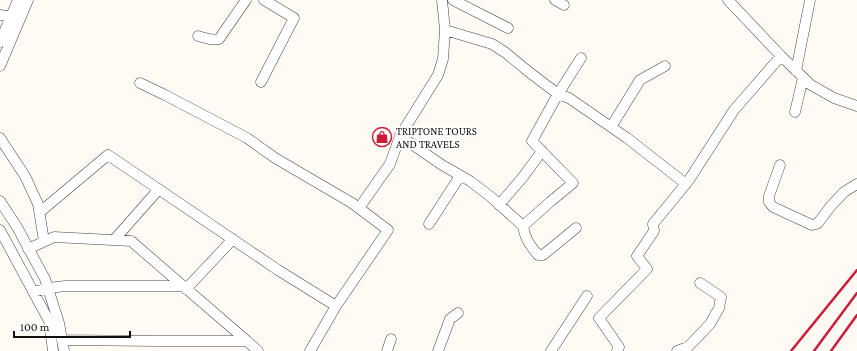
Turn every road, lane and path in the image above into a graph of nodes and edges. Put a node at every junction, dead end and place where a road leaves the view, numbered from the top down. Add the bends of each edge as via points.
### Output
1 (18, 0) edge
2 (28, 0) edge
3 (246, 0) edge
4 (264, 0) edge
5 (442, 0) edge
6 (453, 0) edge
7 (555, 0) edge
8 (728, 0) edge
9 (810, 0) edge
10 (564, 5) dead end
11 (0, 15) edge
12 (11, 17) junction
13 (508, 28) dead end
14 (445, 30) junction
15 (198, 36) dead end
16 (0, 42) edge
17 (781, 56) junction
18 (581, 58) dead end
19 (0, 66) edge
20 (665, 66) dead end
21 (796, 71) junction
22 (803, 78) junction
23 (261, 82) dead end
24 (140, 83) dead end
25 (558, 94) junction
26 (857, 106) edge
27 (795, 112) dead end
28 (611, 127) junction
29 (400, 136) junction
30 (0, 138) edge
31 (542, 151) junction
32 (780, 165) dead end
33 (460, 176) junction
34 (686, 184) junction
35 (857, 184) edge
36 (159, 189) junction
37 (0, 201) edge
38 (499, 205) junction
39 (359, 208) junction
40 (40, 212) junction
41 (429, 224) dead end
42 (523, 226) junction
43 (576, 228) dead end
44 (0, 230) edge
45 (114, 240) junction
46 (233, 240) junction
47 (44, 241) junction
48 (28, 249) junction
49 (700, 283) dead end
50 (49, 288) junction
51 (184, 288) junction
52 (33, 292) junction
53 (587, 296) dead end
54 (336, 306) junction
55 (458, 313) dead end
56 (390, 339) dead end
57 (62, 340) junction
58 (247, 341) junction
59 (53, 351) edge
60 (64, 351) edge
61 (258, 351) edge
62 (310, 351) edge
63 (386, 351) edge
64 (438, 351) edge
65 (551, 351) edge
66 (617, 351) edge
67 (677, 351) edge

1 - 12 street
2 - 19 street
3 - 15 street via 219,39 210,40
4 - 23 street via 294,18
5 - 14 street
6 - 13 street
7 - 10 street
8 - 17 street
9 - 21 street
11 - 12 street
12 - 16 street
14 - 25 street via 492,44
14 - 29 street via 443,59 438,74
17 - 21 street
17 - 34 street via 734,110
18 - 25 street
20 - 28 street via 640,80
21 - 22 street
22 - 26 street via 834,98
22 - 27 street
24 - 39 street via 247,138
25 - 28 street via 569,98
25 - 31 street via 532,140
28 - 34 street
29 - 33 street
29 - 39 street via 390,164
30 - 40 street via 25,176
31 - 38 street
31 - 42 street via 573,183
32 - 35 street via 769,202 773,207 812,225 818,223 844,192
33 - 38 street
33 - 41 street
34 - 66 street via 653,224 654,231 637,256 647,269 599,318 619,347
36 - 40 street via 108,155
36 - 45 street
36 - 46 street
37 - 48 street
38 - 42 street
39 - 54 street via 388,230
40 - 47 street
42 - 43 street via 528,243 538,255 543,255
44 - 52 street
45 - 47 street via 54,237
45 - 51 street via 131,241
46 - 51 street
46 - 54 street
47 - 48 street
48 - 50 street
49 - 67 street via 721,297 720,308 710,324 688,347
50 - 51 street
50 - 52 street
50 - 57 street
51 - 58 street
52 - 59 street via 49,321
53 - 65 street
54 - 62 street
55 - 64 street via 450,319
56 - 63 street
57 - 58 street
57 - 60 street
58 - 61 street

